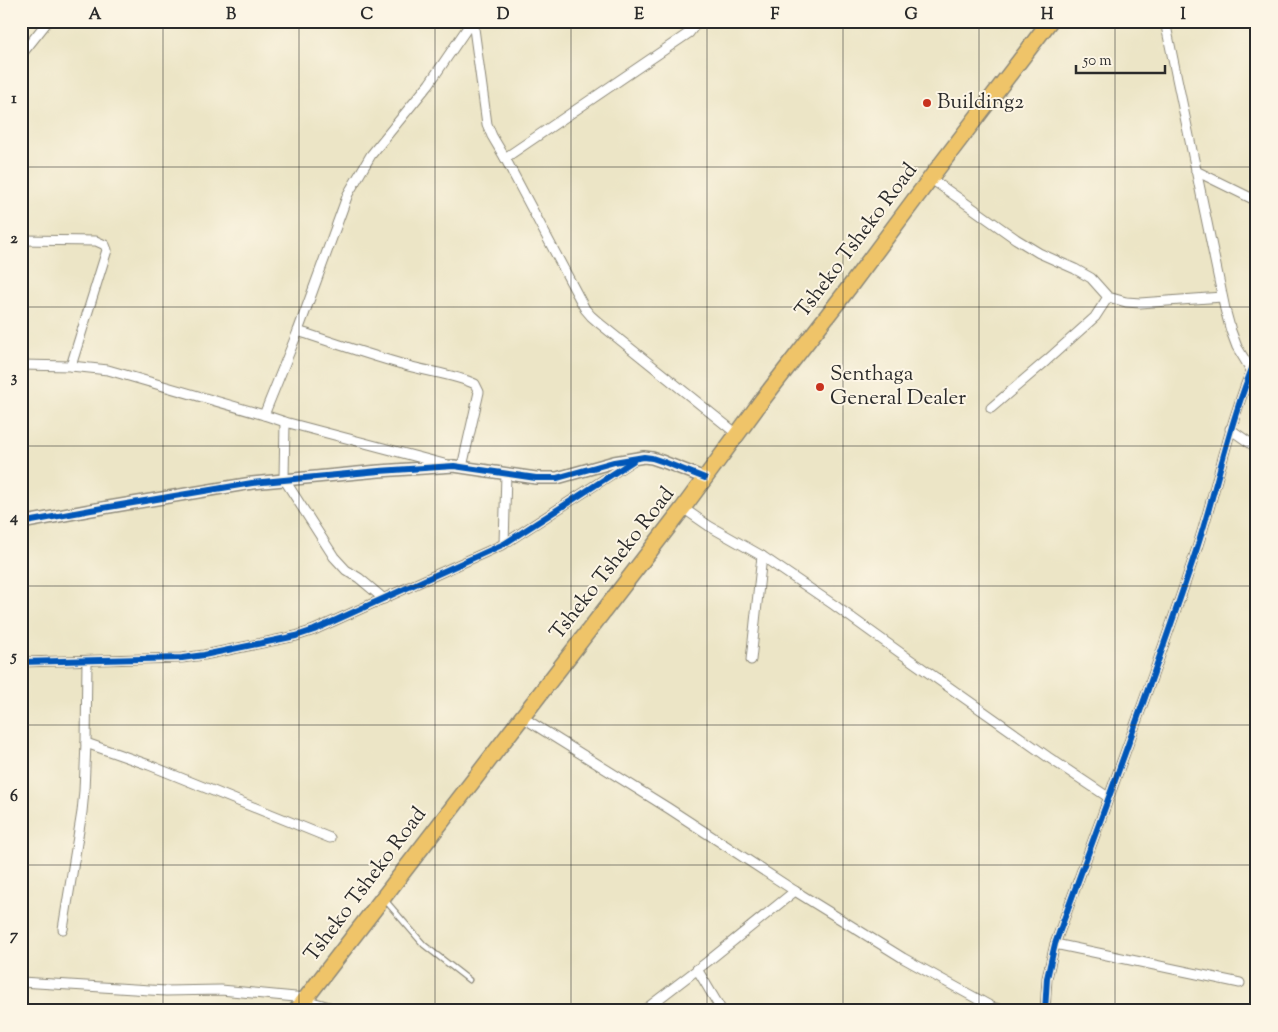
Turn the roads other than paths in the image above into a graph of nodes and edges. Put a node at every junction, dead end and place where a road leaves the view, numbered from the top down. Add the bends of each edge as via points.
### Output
1 (48, 21) edge
2 (472, 21) edge
3 (697, 21) edge
4 (1050, 21) edge
5 (1165, 21) edge
6 (21, 56) edge
7 (505, 158) junction
8 (1196, 171) junction
9 (930, 178) junction
10 (1257, 201) edge
11 (21, 240) edge
12 (1108, 297) junction
13 (1222, 297) junction
14 (298, 331) junction
15 (1257, 357) edge
16 (21, 365) edge
17 (71, 366) junction
18 (1251, 370) junction
19 (991, 408) dead end
20 (264, 415) junction
21 (285, 422) junction
22 (1230, 430) junction
23 (738, 434) junction
24 (1257, 448) edge
25 (637, 458) junction
26 (458, 467) junction
27 (506, 474) junction
28 (705, 478) junction
29 (284, 479) junction
30 (683, 508) junction
31 (21, 523) edge
32 (504, 544) junction
33 (762, 556) junction
34 (384, 599) junction
35 (751, 660) dead end
36 (87, 661) junction
37 (21, 662) edge
38 (522, 717) junction
39 (86, 743) junction
40 (1108, 797) junction
41 (330, 838) dead end
42 (795, 891) junction
43 (382, 898) junction
44 (63, 929) dead end
45 (1055, 944) junction
46 (697, 969) junction
47 (469, 980) dead end
48 (21, 982) edge
49 (1240, 983) dead end
50 (306, 998) junction
51 (296, 1011) edge
52 (351, 1011) edge
53 (643, 1011) edge
54 (722, 1011) edge
55 (1007, 1011) edge
56 (1045, 1011) edge

1 - 6 street
2 - 7 street via 486,120
2 - 14 street via 429,84 371,155 348,194
3 - 7 street via 689,32
4 - 9 highway, Tsheko Tsheko Road
5 - 8 street
7 - 23 street via 585,309
8 - 10 street
8 - 13 street
9 - 12 street via 1032,249 1091,278
9 - 23 highway, Tsheko Tsheko Road
11 - 17 street via 96,241 105,245 107,250
12 - 13 street via 1140,303
12 - 19 street via 1095,317
13 - 18 street via 1237,347
14 - 20 street
14 - 26 street via 386,360 475,384 479,392
15 - 18 street
16 - 17 street
17 - 20 street via 108,370
18 - 22 street
20 - 21 street
21 - 26 street
21 - 29 street
22 - 24 street
22 - 40 street via 1197,547
23 - 28 highway, Tsheko Tsheko Road
25 - 27 street via 557,478
25 - 28 street via 652,458
25 - 32 street
26 - 27 street
26 - 29 street
27 - 32 street
28 - 30 highway, Tsheko Tsheko Road
29 - 31 street
29 - 34 street via 334,557
30 - 33 street
30 - 38 highway, Tsheko Tsheko Road
32 - 34 street
33 - 35 street
33 - 40 street
34 - 36 street via 296,636 182,658
36 - 37 street
36 - 39 street
38 - 42 street
38 - 43 highway, Tsheko Tsheko Road
39 - 41 street
39 - 44 street via 83,805
40 - 45 street
42 - 46 street
42 - 55 street via 903,958 992,1007
43 - 47 lane via 424,945
43 - 50 highway, Tsheko Tsheko Road
45 - 49 street
45 - 56 street via 1047,978
46 - 53 street
46 - 54 street
48 - 50 street via 166,991 222,990
50 - 51 highway, Tsheko Tsheko Road
50 - 52 lane

